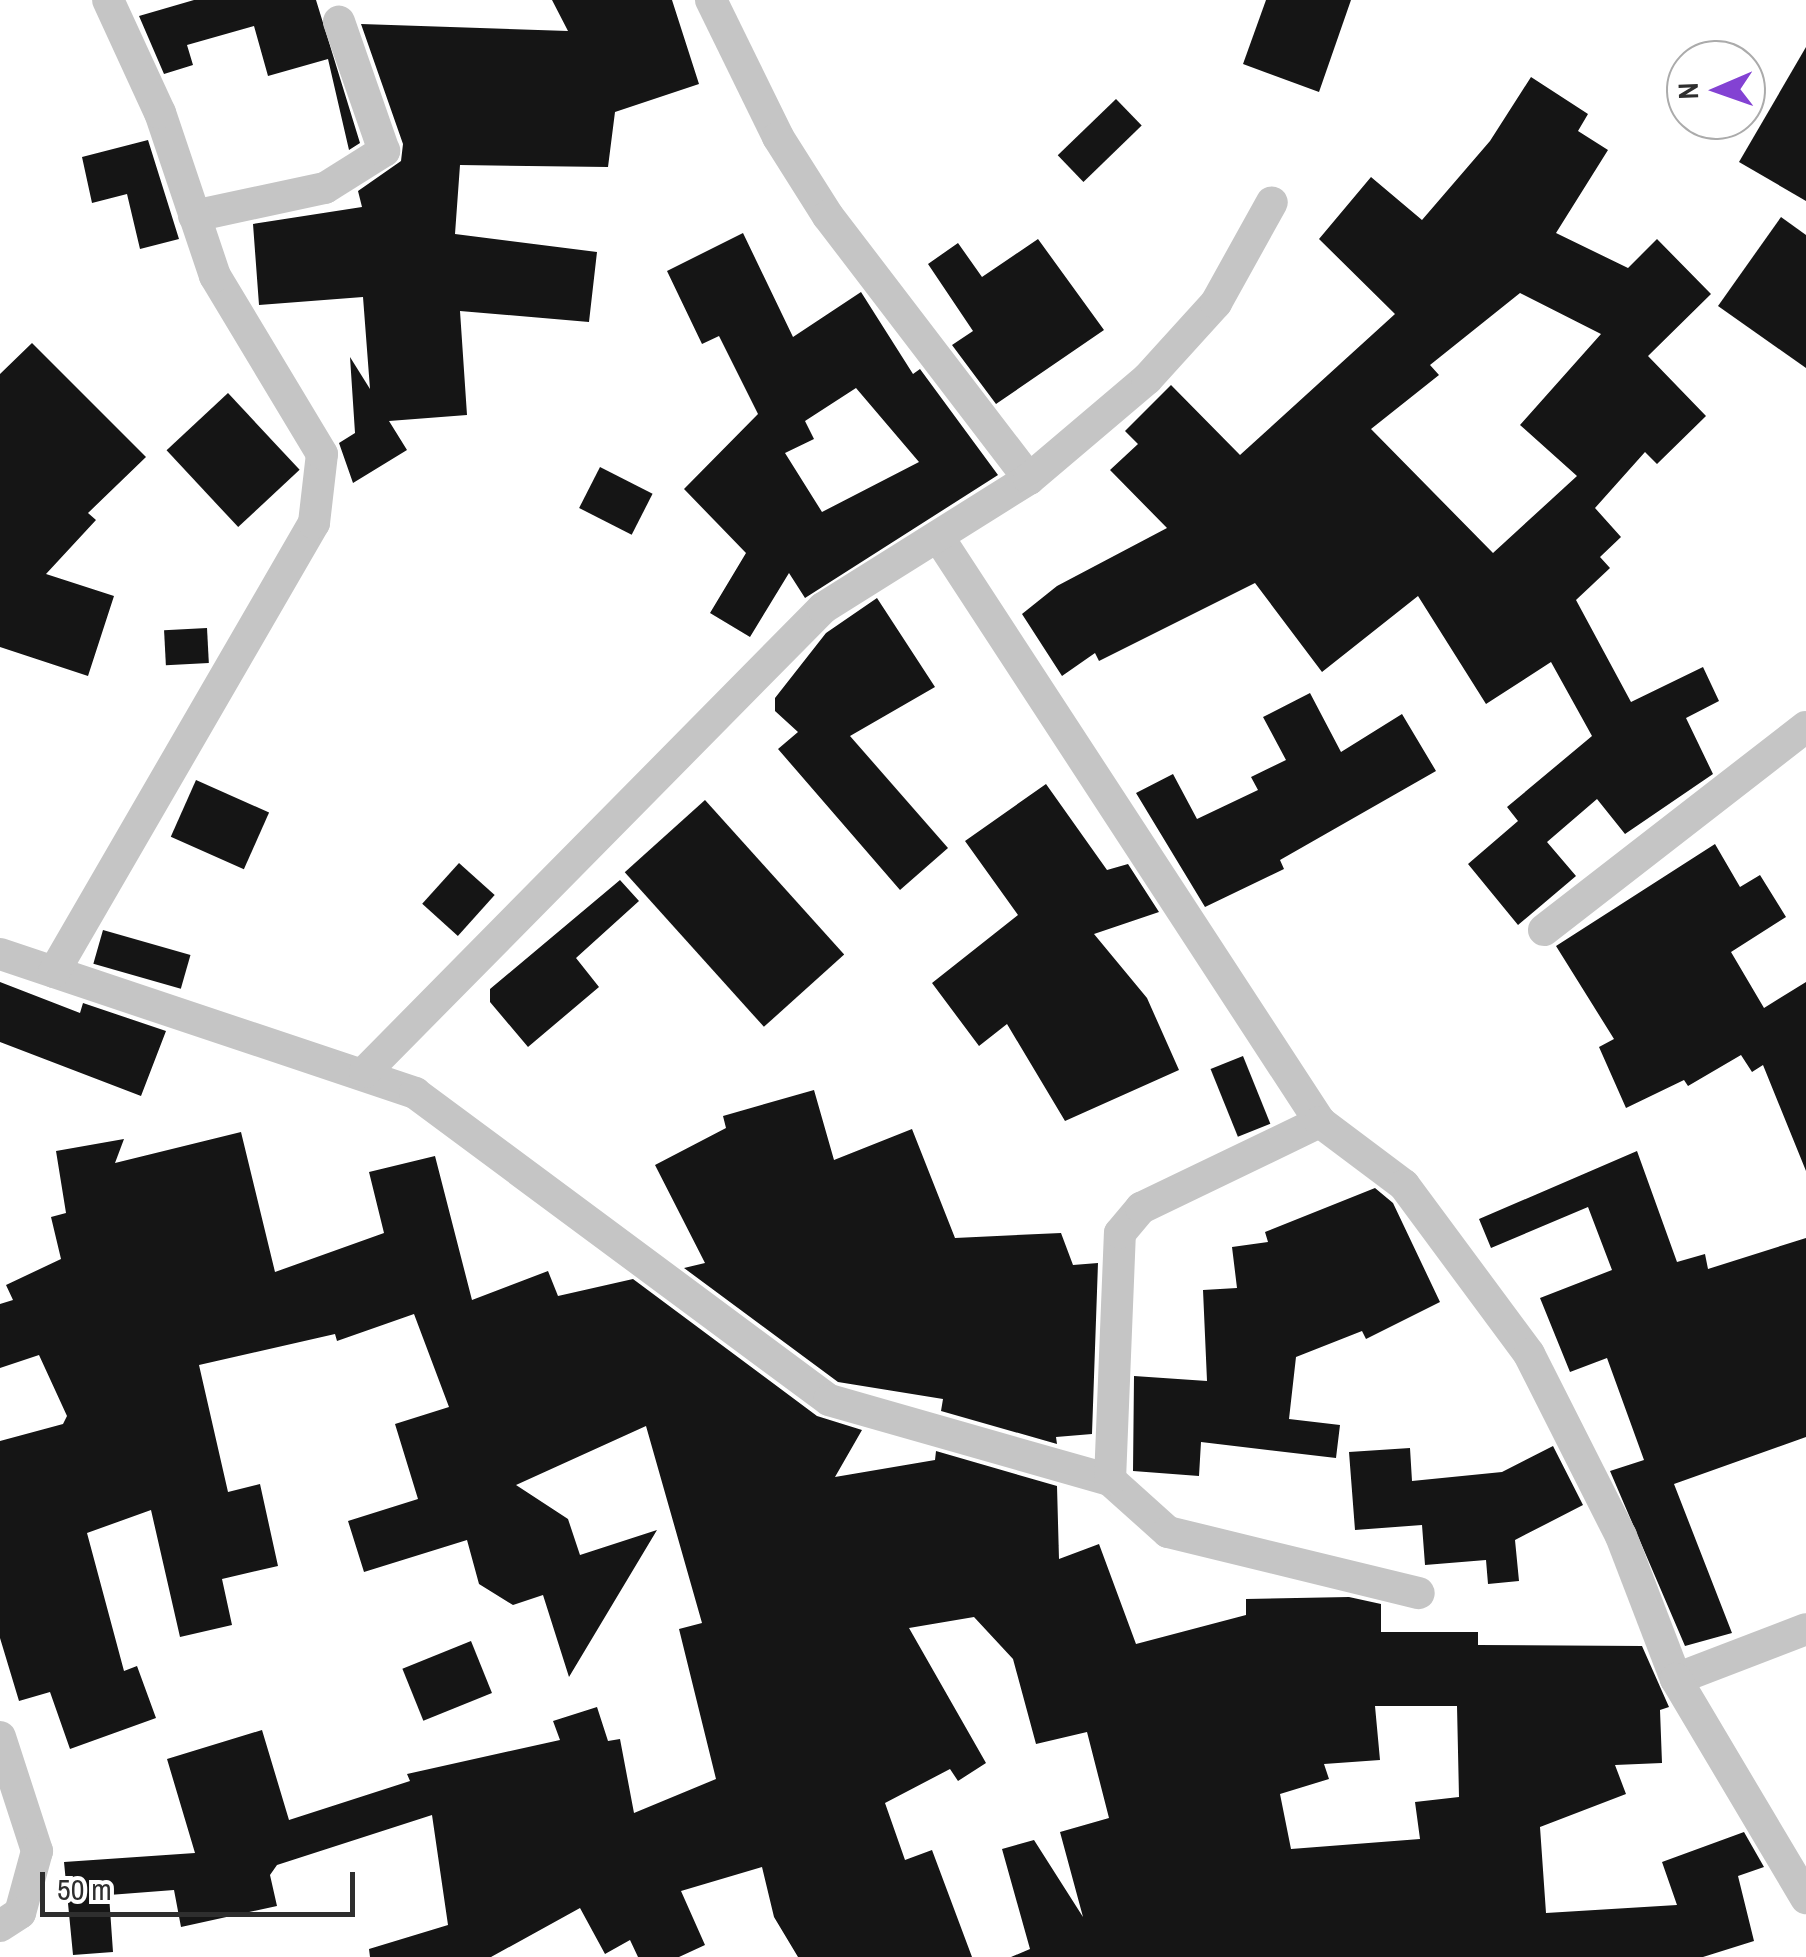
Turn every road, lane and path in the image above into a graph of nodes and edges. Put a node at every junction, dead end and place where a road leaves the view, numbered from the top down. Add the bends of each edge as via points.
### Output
1 (108, 0) edge
2 (711, 0) edge
3 (338, 22) dead end
4 (1272, 202) dead end
5 (194, 216) junction
6 (1029, 480) junction
7 (941, 540) junction
8 (1806, 727) edge
9 (1544, 930) dead end
10 (0, 954) edge
11 (54, 972) junction
12 (365, 1072) junction
13 (1320, 1122) junction
14 (1110, 1480) junction
15 (1419, 1593) dead end
16 (1806, 1628) edge
17 (1676, 1679) junction
18 (0, 1737) edge
19 (1806, 1898) edge
20 (0, 1926) edge

1 - 5 street via 160,114
2 - 6 street via 778,138 828,216
3 - 5 street via 384,151 325,188
4 - 6 street via 1186,342 1082,441
5 - 11 street via 214,276 322,454 314,523
6 - 7 street
7 - 12 street via 823,608
7 - 13 street
8 - 9 street
10 - 11 street
11 - 12 street
12 - 14 street via 415,1093 829,1400
13 - 14 street via 1141,1208 1120,1232
13 - 17 street via 1404,1186 1529,1354 1620,1536
14 - 15 street via 1168,1532
16 - 17 street
17 - 19 street
18 - 20 street via 37,1850 20,1913

